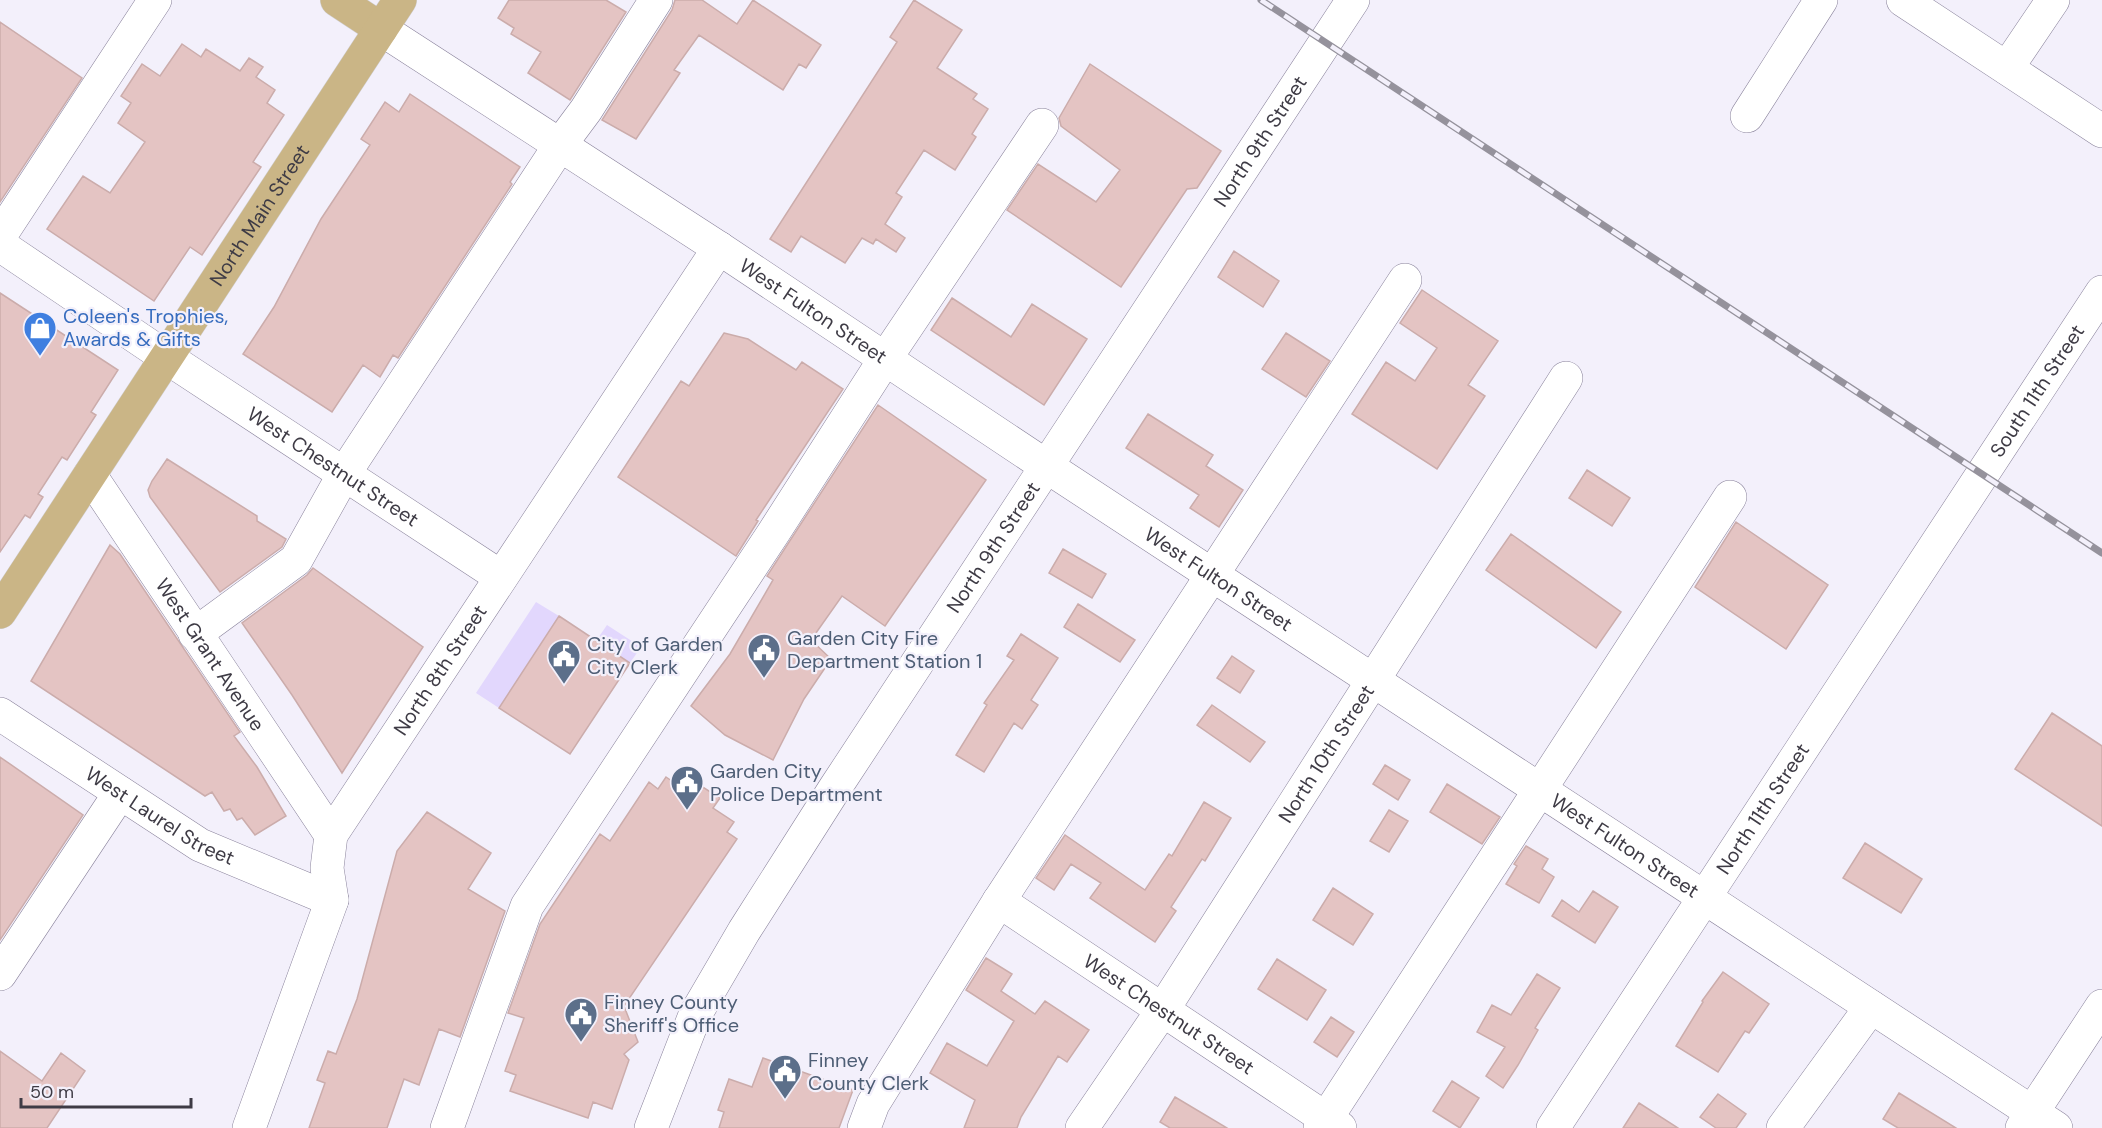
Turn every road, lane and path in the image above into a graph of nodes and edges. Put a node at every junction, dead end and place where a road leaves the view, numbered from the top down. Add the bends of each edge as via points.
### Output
1 (155, 0) edge
2 (337, 0) edge
3 (400, 0) edge
4 (657, 0) edge
5 (1353, 0) edge
6 (1821, 0) edge
7 (1903, 0) edge
8 (2053, 0) edge
9 (381, 29) junction
10 (2007, 68) junction
11 (1747, 116) dead end
12 (1042, 125) dead end
13 (2102, 131) edge
14 (561, 145) junction
15 (0, 236) edge
16 (0, 245) edge
17 (719, 248) junction
18 (1405, 280) dead end
19 (2102, 292) edge
20 (166, 357) junction
21 (885, 359) junction
22 (1566, 378) dead end
23 (1046, 466) junction
24 (344, 474) junction
25 (90, 475) junction
26 (1974, 489) joint
27 (1730, 497) dead end
28 (1214, 575) junction
29 (501, 577) junction
30 (0, 612) edge
31 (195, 634) junction
32 (1375, 680) junction
33 (0, 714) edge
34 (1542, 790) junction
35 (120, 793) junction
36 (331, 835) junction
37 (1705, 897) junction
38 (332, 900) junction
39 (999, 901) junction
40 (0, 974) edge
41 (2102, 1006) edge
42 (1871, 1007) junction
43 (1162, 1011) junction
44 (2037, 1123) edge
45 (1329, 1125) edge
46 (249, 1128) edge
47 (447, 1128) edge
48 (651, 1128) edge
49 (864, 1128) edge
50 (1082, 1128) edge
51 (1553, 1128) edge
52 (1783, 1128) edge

1 - 15 street
2 - 9 main road
3 - 9 main road, North Main Street
4 - 14 street
5 - 23 street, North 9th Street
6 - 11 street
7 - 10 street
8 - 10 street
9 - 14 street, West Fulton Street
9 - 20 main road, North Main Street
10 - 13 street
12 - 21 street
14 - 17 street, West Fulton Street
14 - 24 street
16 - 20 street, West Chestnut Street
17 - 21 street, West Fulton Street
17 - 29 street, North 8th Street
18 - 28 street
19 - 26 street, South 11th Street
20 - 24 street, West Chestnut Street
20 - 25 main road, North Main Street
21 - 23 street, West Fulton Street
21 - 47 street via 527,906
22 - 32 street, North 10th Street
23 - 28 street, West Fulton Street
23 - 48 street, North 9th Street via 744,932 695,1015
24 - 29 street, West Chestnut Street
24 - 31 street via 296,560
25 - 30 main road, North Main Street
25 - 31 street, West Grant Avenue
26 - 37 street, North 11th Street
27 - 34 street
28 - 32 street, West Fulton Street
28 - 39 street
29 - 36 street, North 8th Street
31 - 36 street, West Grant Avenue
32 - 34 street, West Fulton Street
32 - 43 street, North 10th Street
33 - 35 street, West Laurel Street
34 - 37 street, West Fulton Street
34 - 45 street
35 - 38 street, West Laurel Street via 200,845
35 - 40 street
36 - 38 street, North 8th Street via 327,868
37 - 42 street, West Fulton Street
37 - 51 street, North 11th Street
38 - 46 street, North 8th Street
39 - 43 street, West Chestnut Street
39 - 49 street via 873,1104
41 - 44 street
42 - 44 street, West Fulton Street
42 - 52 street
43 - 45 street, West Chestnut Street
43 - 50 street, North 10th Street

